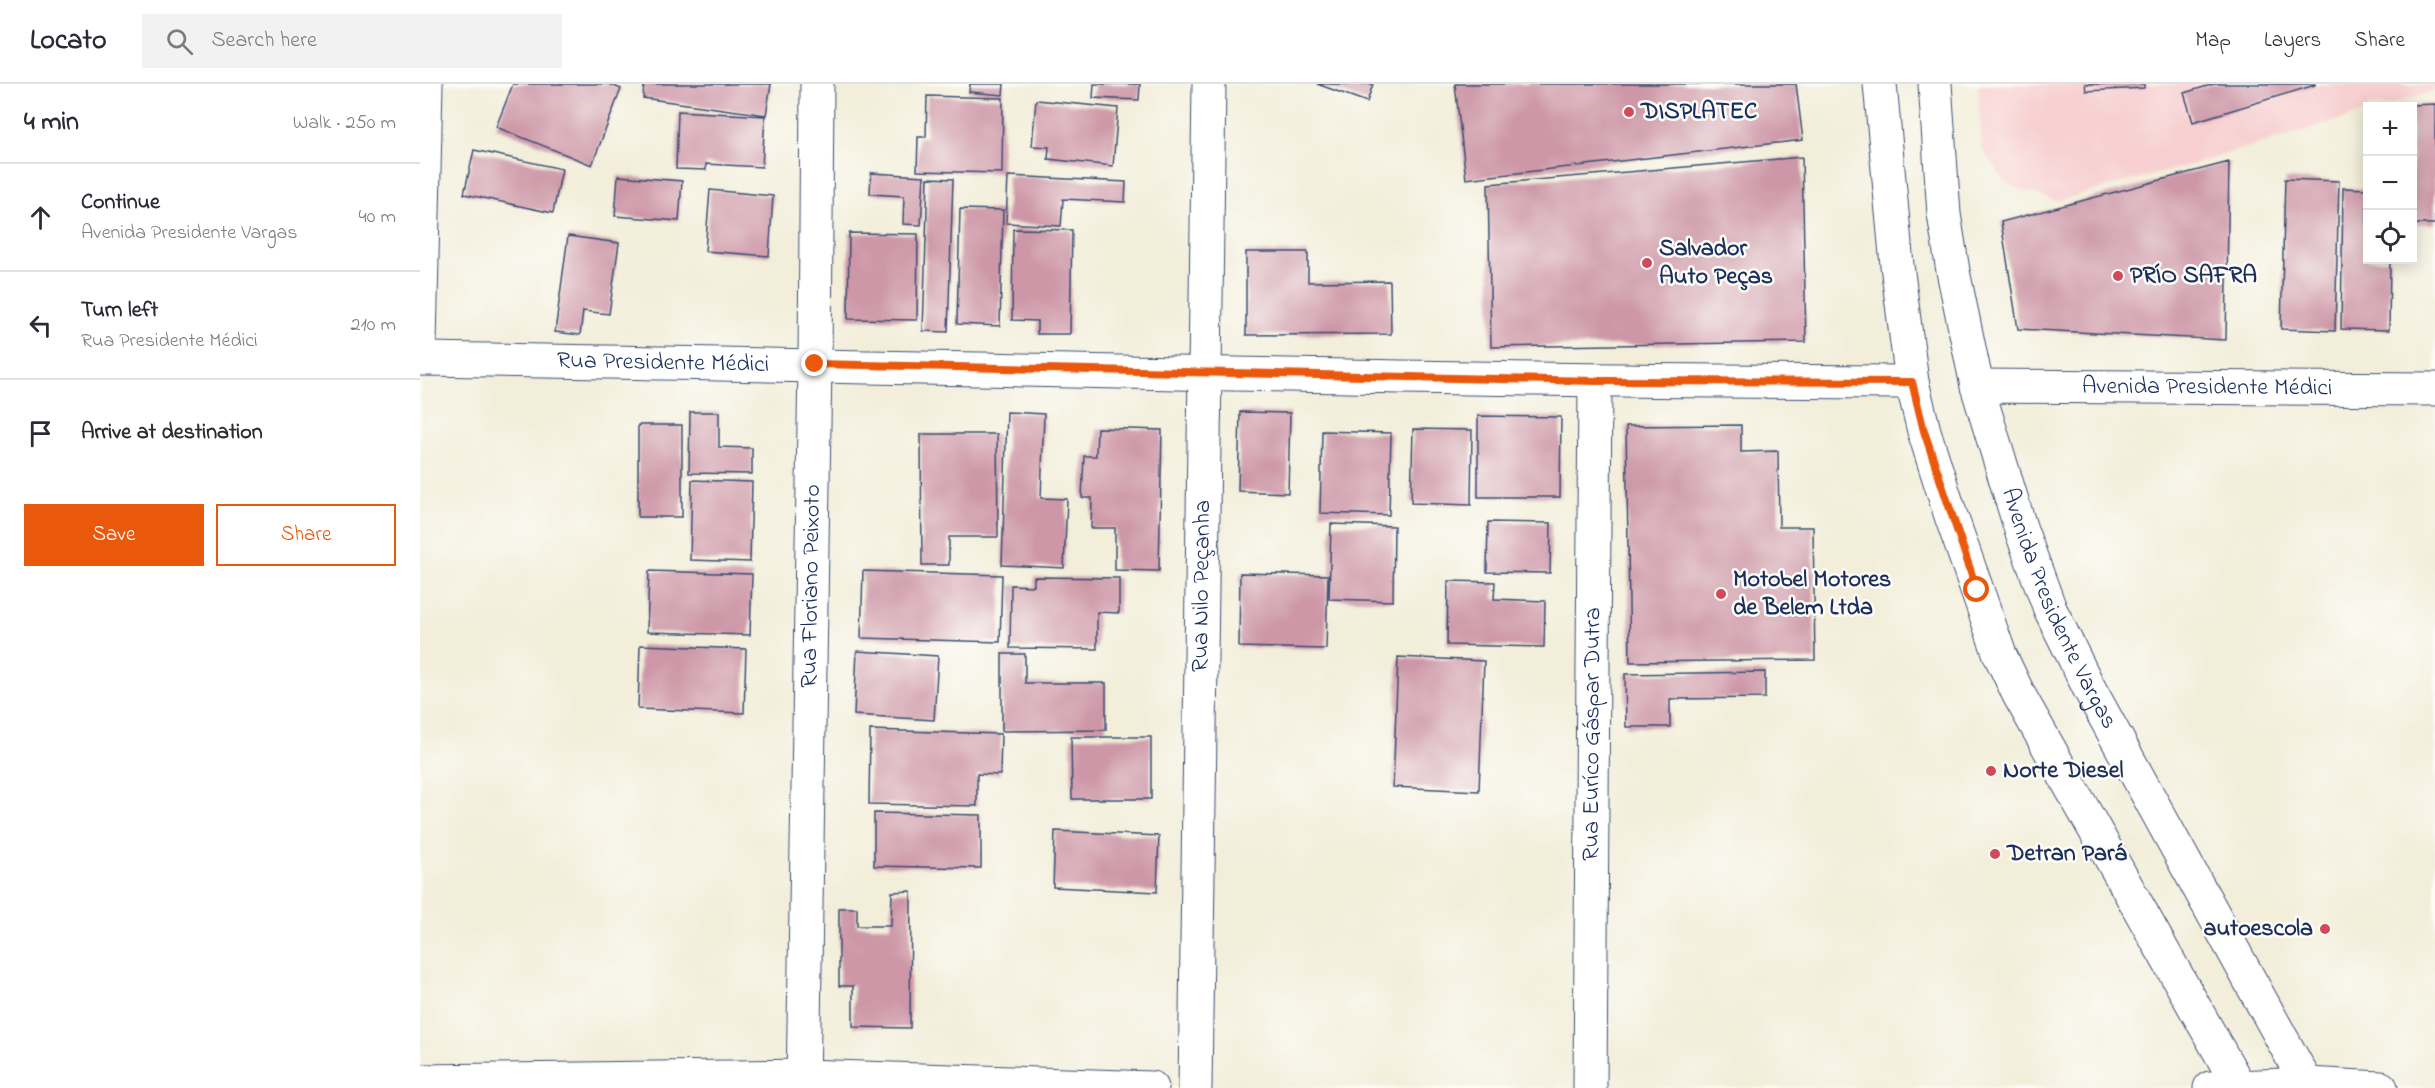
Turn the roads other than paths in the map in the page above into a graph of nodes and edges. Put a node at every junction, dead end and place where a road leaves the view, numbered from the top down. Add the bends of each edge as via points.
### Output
1 (426, 84) edge
2 (817, 84) edge
3 (1209, 84) edge
4 (1880, 84) edge
5 (1935, 84) edge
6 (420, 344) edge
7 (420, 359) edge
8 (815, 364) junction
9 (1206, 374) junction
10 (1595, 381) junction
11 (1912, 382) junction
12 (1977, 386) junction
13 (2435, 389) edge
14 (420, 1081) edge
15 (804, 1082) edge
16 (2308, 1086) edge
17 (2229, 1087) edge
18 (1152, 1088) edge
19 (1195, 1088) edge
20 (1590, 1088) edge
21 (2380, 1088) edge

1 - 6 street
2 - 8 street, Rua Floriano Peixoto
3 - 9 street, Rua Nilo Peçanha
4 - 11 street
5 - 12 street, Avenida Presidente Vargas via 1944,214
7 - 8 street, Rua Presidente Médici
8 - 9 street, Rua Presidente Médici
8 - 15 street, Rua Floriano Peixoto
9 - 10 street, Rua Presidente Médici
9 - 19 street, Rua Nilo Peçanha
10 - 11 street, Rua Presidente Médici
10 - 20 street, Rua Euríco Gáspar Dutra
11 - 17 street via 1951,516 2000,655
12 - 13 street, Avenida Presidente Médici
12 - 16 street, Avenida Presidente Vargas via 2050,609
14 - 15 street
15 - 18 street
16 - 17 street
16 - 21 street

